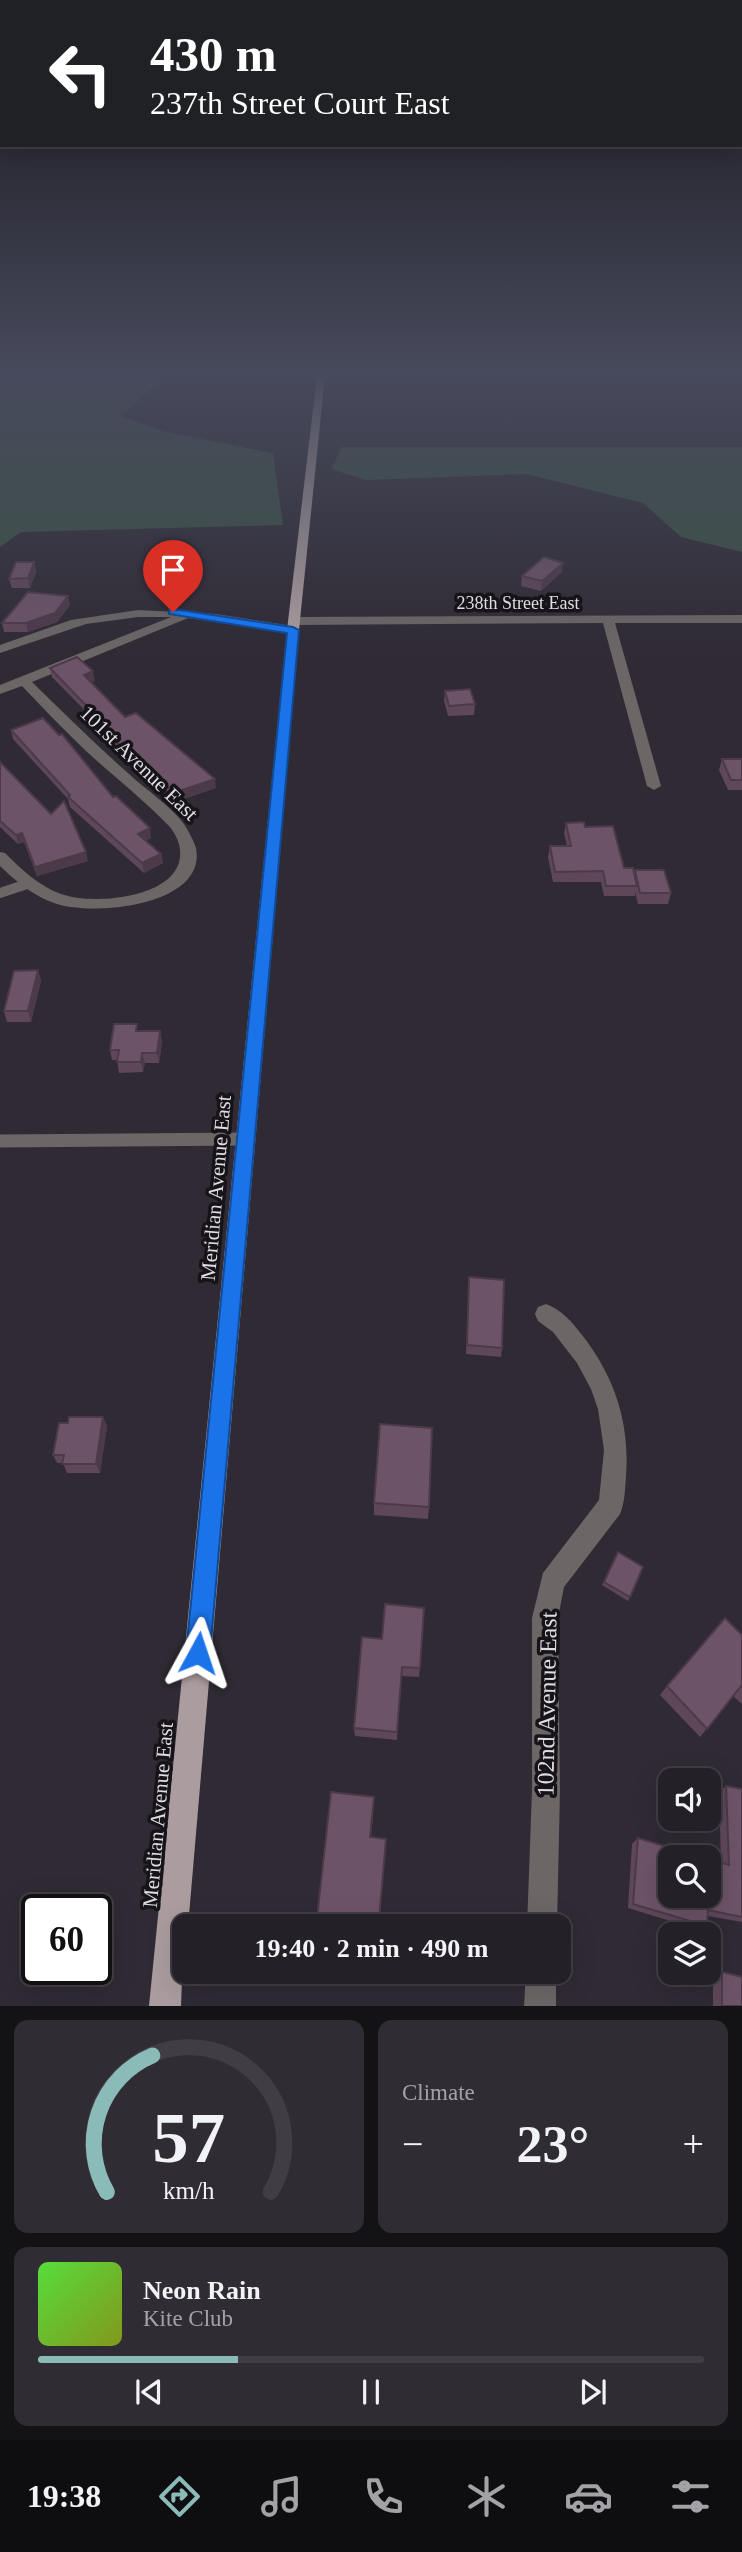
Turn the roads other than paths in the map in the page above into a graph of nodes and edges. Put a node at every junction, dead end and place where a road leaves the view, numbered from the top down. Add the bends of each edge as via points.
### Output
1 (311, 469) edge
2 (188, 613) junction
3 (742, 619) edge
4 (608, 620) junction
5 (294, 626) junction
6 (0, 649) edge
7 (24, 681) junction
8 (0, 690) edge
9 (654, 786) dead end
10 (0, 858) edge
11 (27, 884) junction
12 (0, 893) edge
13 (246, 1139) junction
14 (0, 1141) edge
15 (546, 1314) dead end
16 (542, 1914) edge
17 (541, 1984) edge
18 (165, 2006) edge
19 (540, 2006) edge

1 - 5 main road, Meridian Avenue East
2 - 5 street, 238th Street East
2 - 6 street, 238th Street East via 106,616
2 - 7 street
3 - 4 street, 238th Street East
4 - 5 street, 238th Street East
4 - 9 street
5 - 13 main road, Meridian Avenue East
7 - 8 street
7 - 11 street, 101st Avenue East via 178,826 188,840 189,854 178,879 133,901 80,904 62,901
10 - 11 street
11 - 12 lane
13 - 14 lane
13 - 18 main road, Meridian Avenue East
15 - 16 street, 102nd Avenue East via 569,1336 601,1384 616,1450 611,1505 552,1582 545,1618
17 - 19 street

